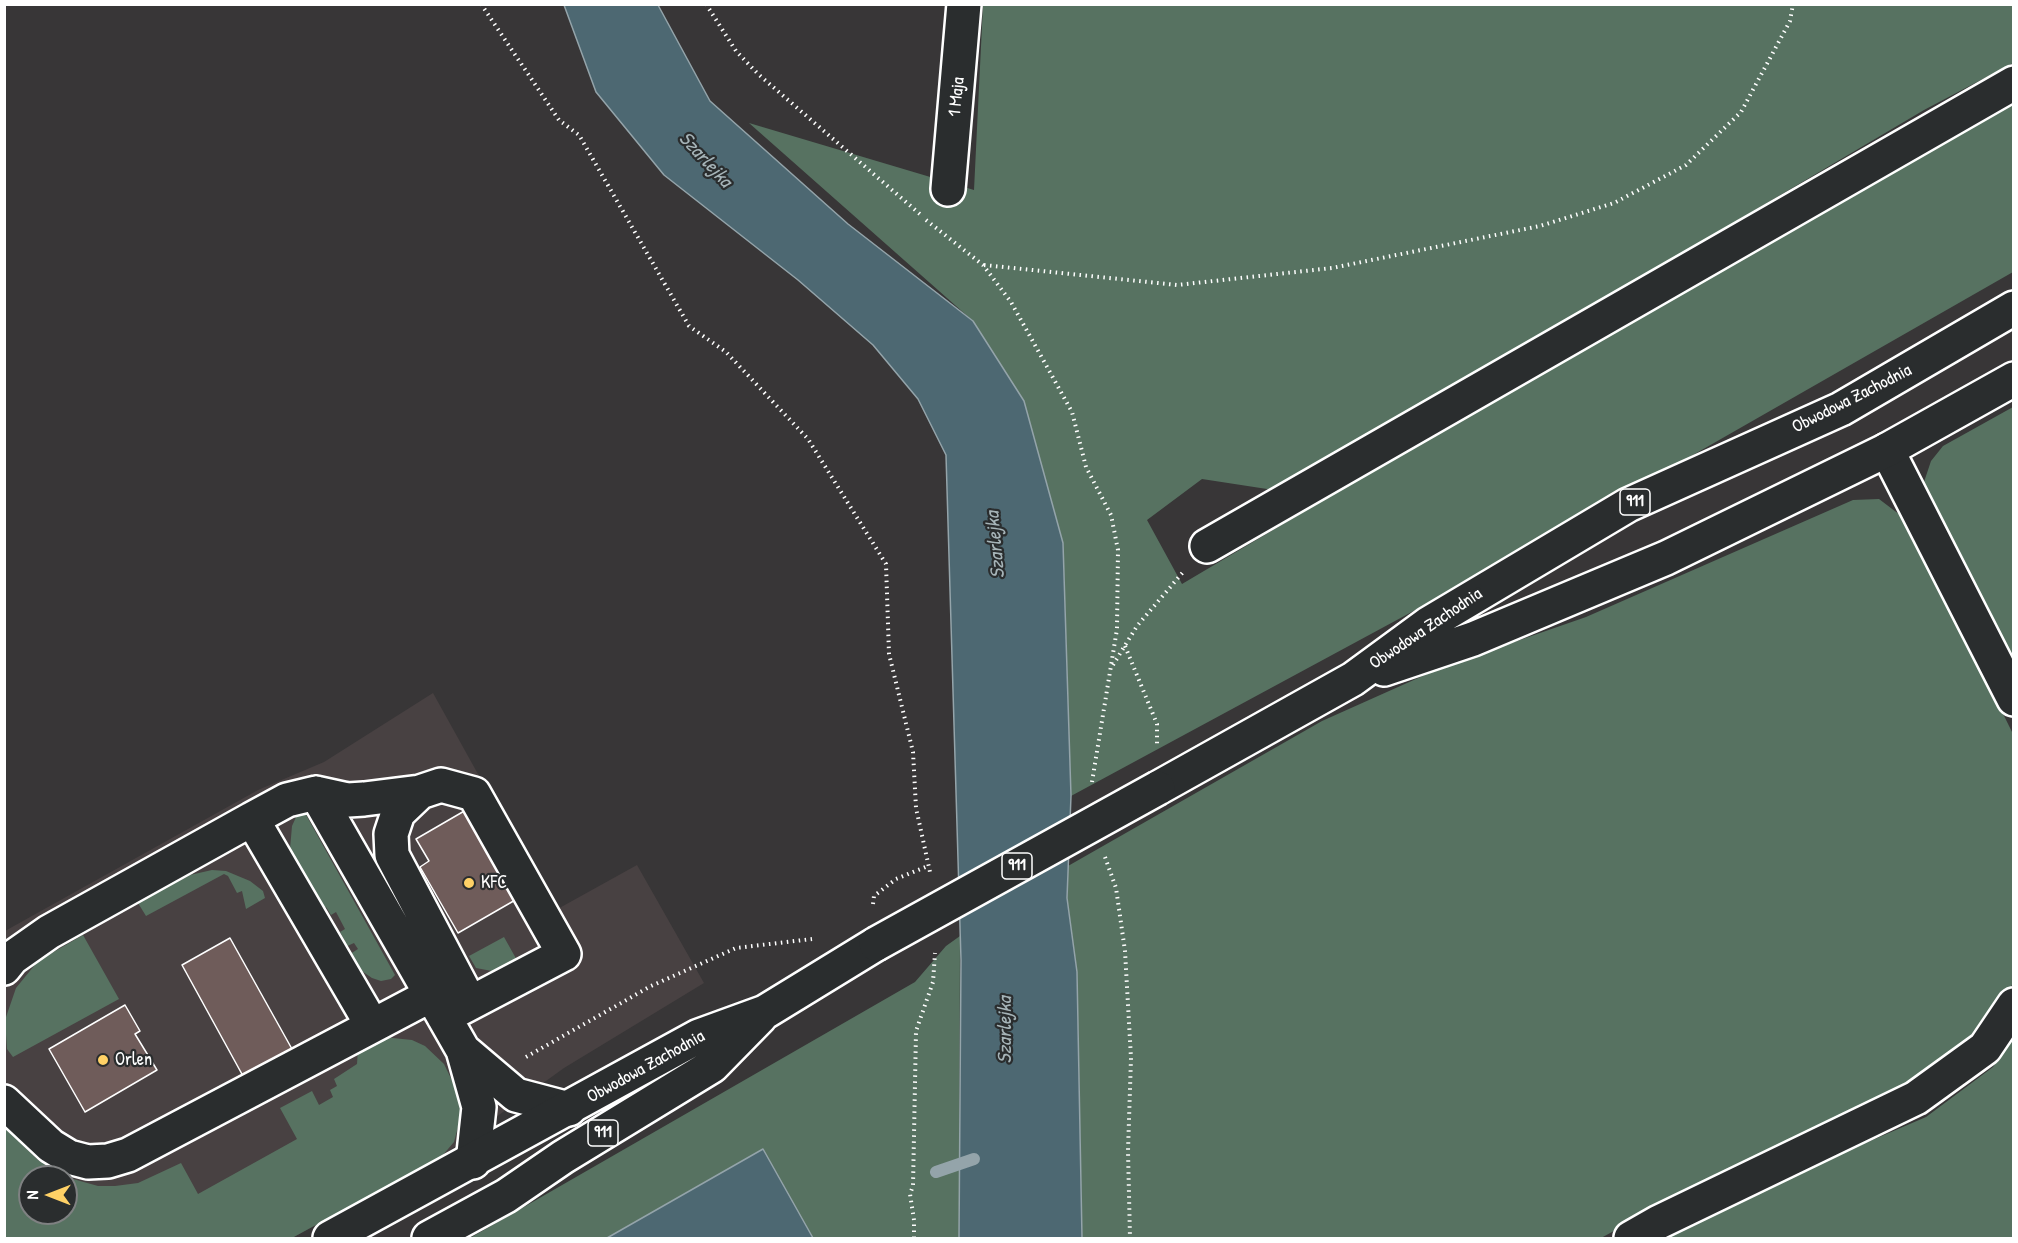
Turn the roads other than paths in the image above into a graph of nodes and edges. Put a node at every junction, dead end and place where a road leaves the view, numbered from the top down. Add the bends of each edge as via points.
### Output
1 (964, 4) edge
2 (2013, 83) edge
3 (948, 189) dead end
4 (2013, 308) edge
5 (2013, 379) edge
6 (1887, 450) junction
7 (1207, 546) road end
8 (1353, 679) junction
9 (2013, 699) edge
10 (420, 792) junction
11 (316, 793) junction
12 (252, 819) junction
13 (4, 968) edge
14 (448, 1005) junction
15 (2013, 1005) edge
16 (765, 1012) junction
17 (372, 1025) junction
18 (463, 1050) junction
19 (4, 1102) edge
20 (570, 1108) junction
21 (473, 1162) junction
22 (330, 1239) edge
23 (429, 1239) edge
24 (1631, 1239) edge

1 - 3 main road, 1 Maja
2 - 7 main road
4 - 8 main road, Obwodowa Zachodnia / 911 via 1841,408 1628,505 1428,624
5 - 6 main road, Obwodowa Zachodnia / 911
6 - 8 main road, Obwodowa Zachodnia / 911 via 1666,558 1473,639
6 - 9 main road
8 - 16 main road, 911, bridge via 876,944
10 - 11 main road via 348,800
10 - 14 main road via 398,813 391,834 392,855
10 - 14 main road via 441,785 474,794 564,954
11 - 12 main road via 287,800
11 - 14 main road
12 - 13 main road via 49,932
12 - 17 main road
14 - 17 main road
14 - 18 main road
15 - 24 main road via 1985,1048 1916,1098
16 - 20 main road, Obwodowa Zachodnia / 911 via 699,1035
16 - 23 main road, Obwodowa Zachodnia / 911 via 712,1066 506,1196
17 - 19 main road via 138,1150 108,1161 88,1162 69,1157 51,1146
18 - 20 main road via 516,1095
18 - 21 main road via 479,1107
20 - 21 main road, Obwodowa Zachodnia / 911
21 - 22 main road, Obwodowa Zachodnia / 911

